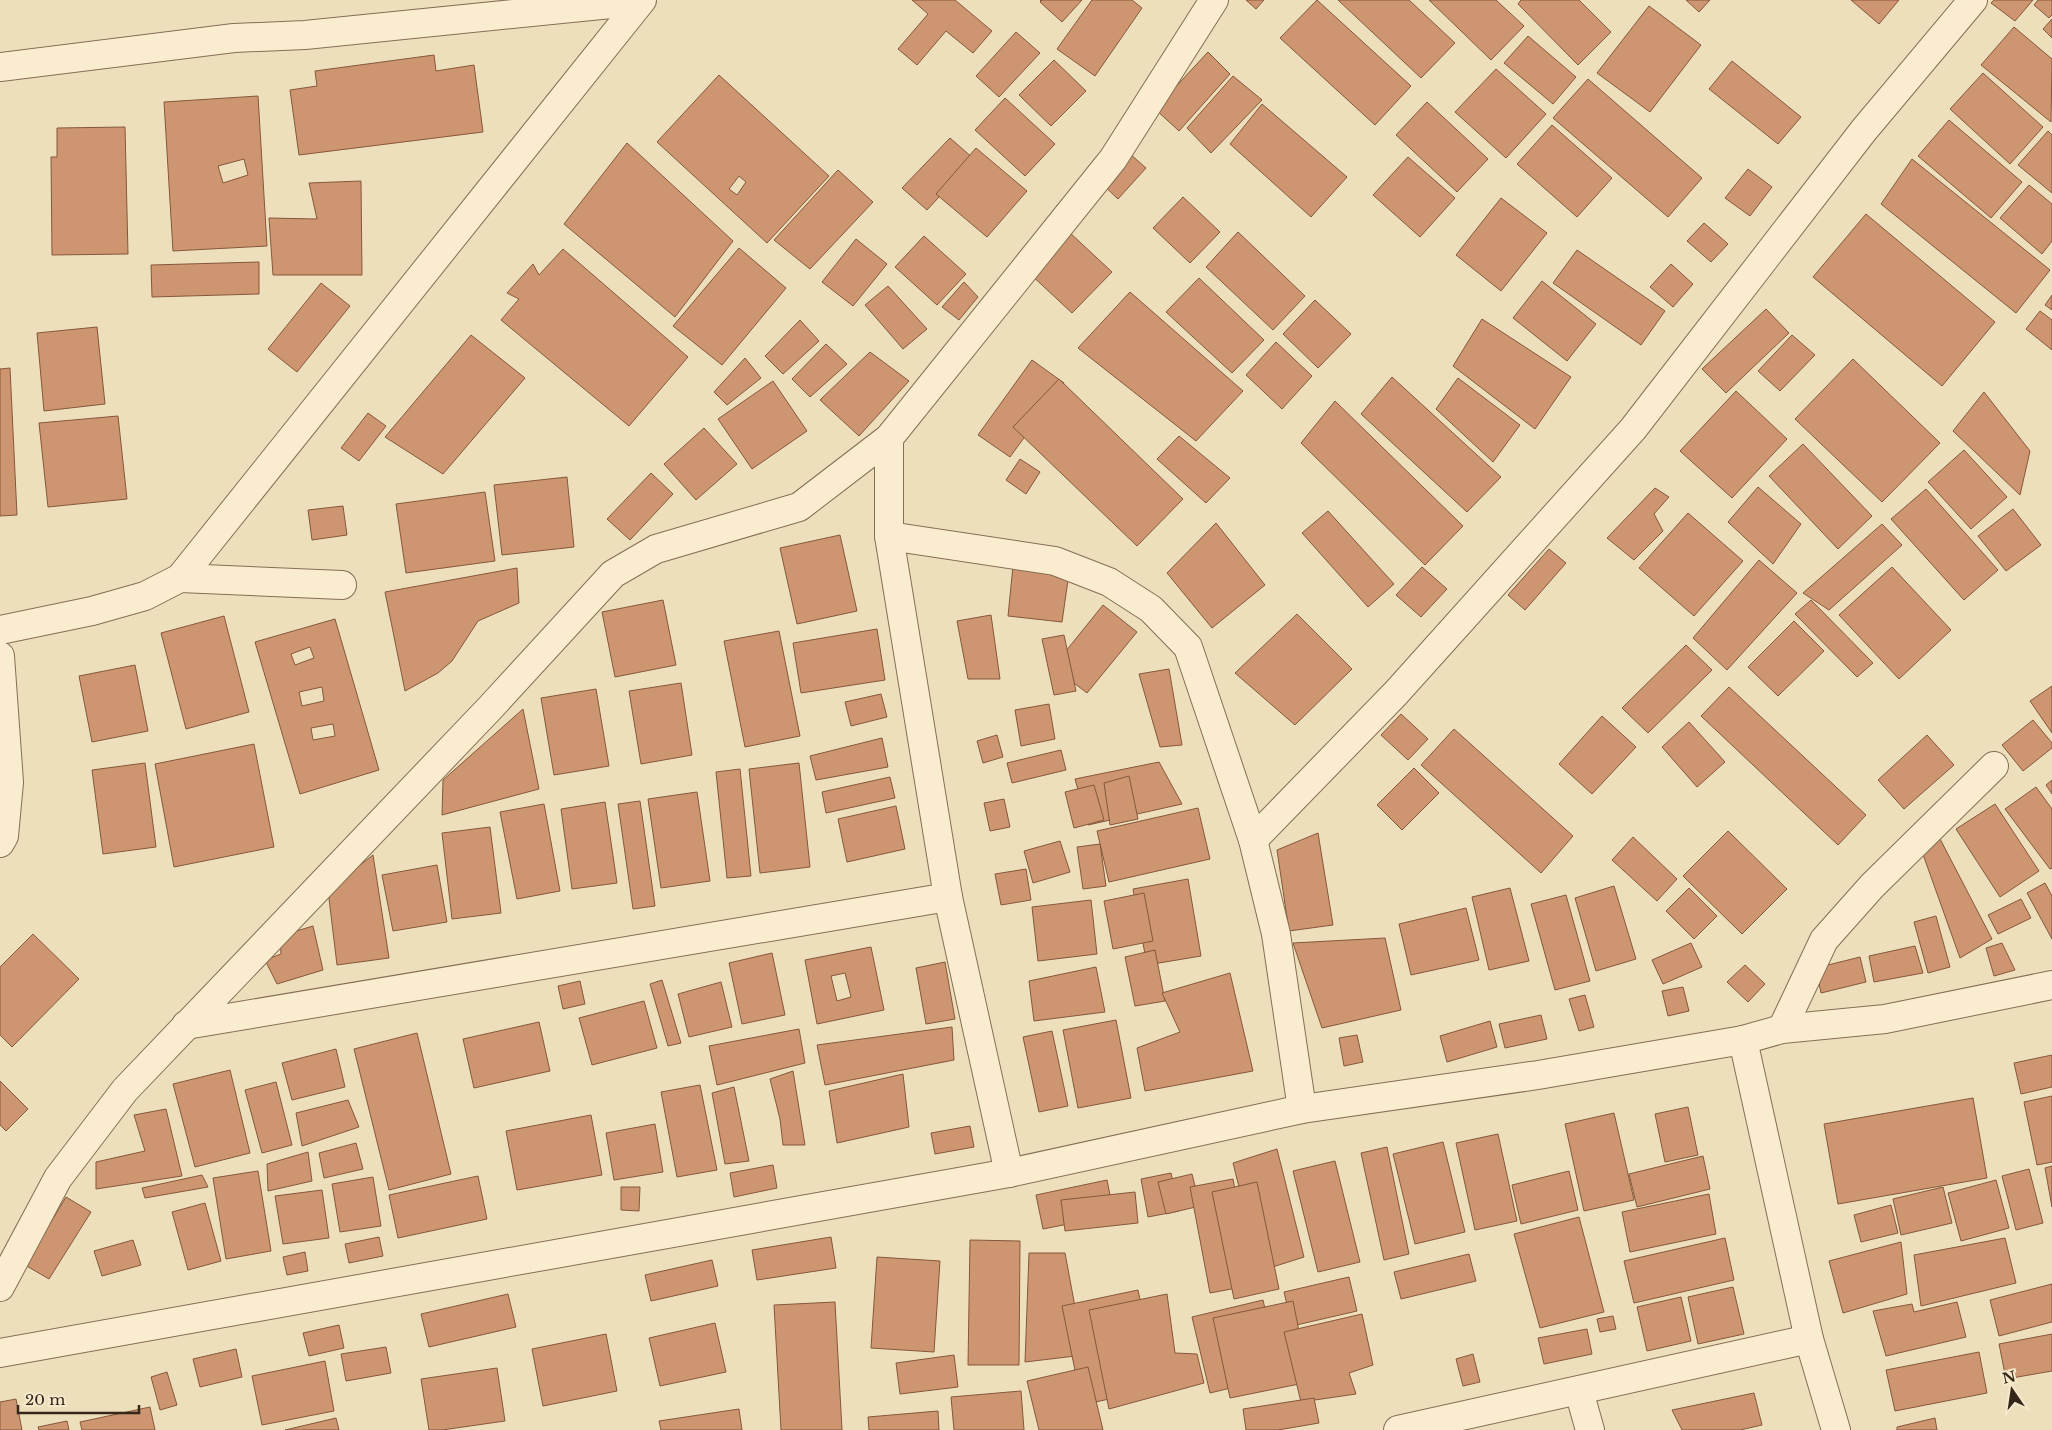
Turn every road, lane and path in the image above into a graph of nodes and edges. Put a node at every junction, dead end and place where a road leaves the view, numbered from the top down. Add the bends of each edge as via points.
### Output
1 (1214, 0) edge
2 (1973, 0) edge
3 (642, 1) edge
4 (0, 67) edge
5 (889, 438) junction
6 (889, 536) junction
7 (180, 578) junction
8 (342, 585) dead end
9 (0, 630) edge
10 (0, 656) edge
11 (1994, 766) dead end
12 (1252, 840) junction
13 (0, 843) edge
14 (948, 897) junction
15 (2052, 985) edge
16 (186, 1025) junction
17 (1782, 1029) junction
18 (1742, 1040) junction
19 (1302, 1109) junction
20 (1009, 1172) junction
21 (0, 1287) edge
22 (1809, 1339) junction
23 (0, 1353) edge
24 (1579, 1391) junction
25 (1398, 1430) edge
26 (1590, 1430) edge
27 (1836, 1430) edge

1 - 5 street via 1112,159
2 - 12 street via 1864,130 1633,429 1396,693
3 - 4 street via 305,35 234,38
3 - 7 street
5 - 6 street
5 - 16 street via 799,508 656,549 613,574 490,708
6 - 12 street via 1055,561 1109,582 1152,609 1188,646
6 - 14 street
7 - 8 street
7 - 9 street via 145,596
10 - 13 street via 8,782 4,836
11 - 17 street via 1872,886 1824,940
12 - 19 street via 1276,934
14 - 16 street
14 - 20 street
15 - 17 street via 1885,1019
16 - 21 street via 125,1090 58,1178
17 - 18 street
18 - 19 street via 1538,1075
18 - 22 street
19 - 20 street
20 - 23 street
22 - 24 street
22 - 27 street
24 - 25 street
24 - 26 street

